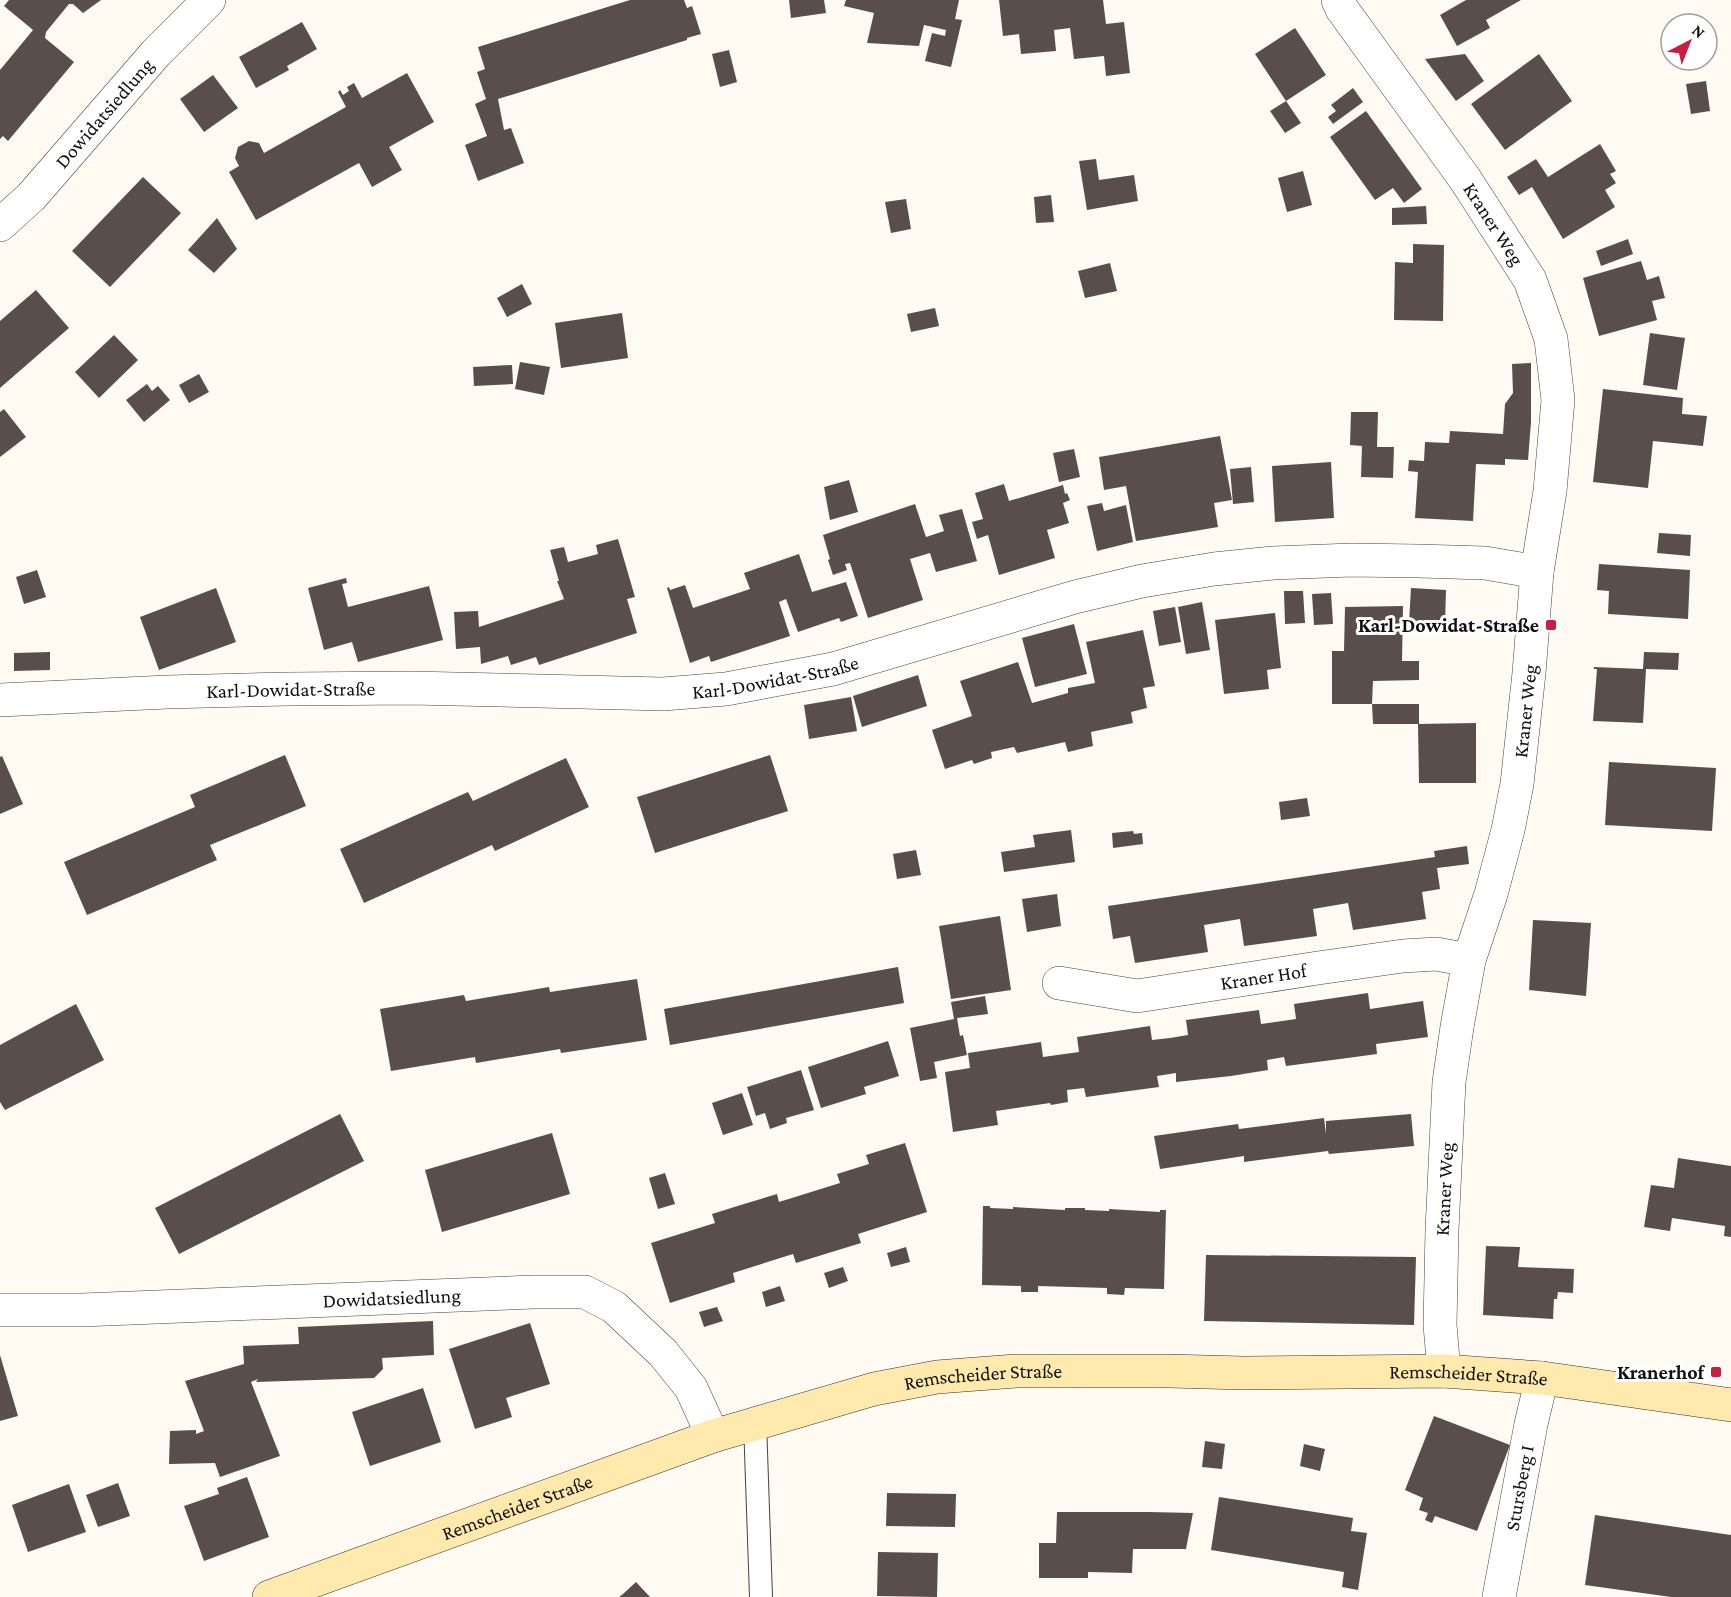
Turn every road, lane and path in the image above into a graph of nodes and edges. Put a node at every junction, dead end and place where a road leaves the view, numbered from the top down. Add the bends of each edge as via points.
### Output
1 (209, 0) edge
2 (1338, 0) edge
3 (0, 225) edge
4 (1537, 572) junction
5 (0, 700) edge
6 (1469, 960) junction
7 (1059, 983) dead end
8 (0, 1310) edge
9 (1443, 1371) junction
10 (1542, 1378) junction
11 (1731, 1405) edge
12 (755, 1422) junction
13 (713, 1436) junction
14 (269, 1597) edge
15 (761, 1597) edge
16 (1499, 1597) edge

1 - 3 street, Dowidatsiedlung via 156,53 31,197
2 - 4 street, Kraner Weg via 1465,179 1530,280 1551,339 1558,400
4 - 5 street, Karl-Dowidat-Straße via 1485,563 1407,561 1273,563 1214,569 1075,597 833,669 726,689 663,694 288,689
4 - 6 street, Kraner Weg via 1517,784 1491,894
6 - 7 street, Kraner Hof via 1437,954 1403,956 1137,996
6 - 9 street, Kraner Weg via 1449,1082 1440,1301
8 - 13 street, Dowidatsiedlung via 585,1292 614,1307 663,1353 691,1388
9 - 10 main road, Remscheider Straße
9 - 12 main road, Remscheider Straße via 1016,1371 937,1377 874,1389
10 - 11 main road, Remscheider Straße
10 - 16 street, Stursberg I
12 - 13 main road, Remscheider Straße
12 - 15 lane
13 - 14 main road, Remscheider Straße

